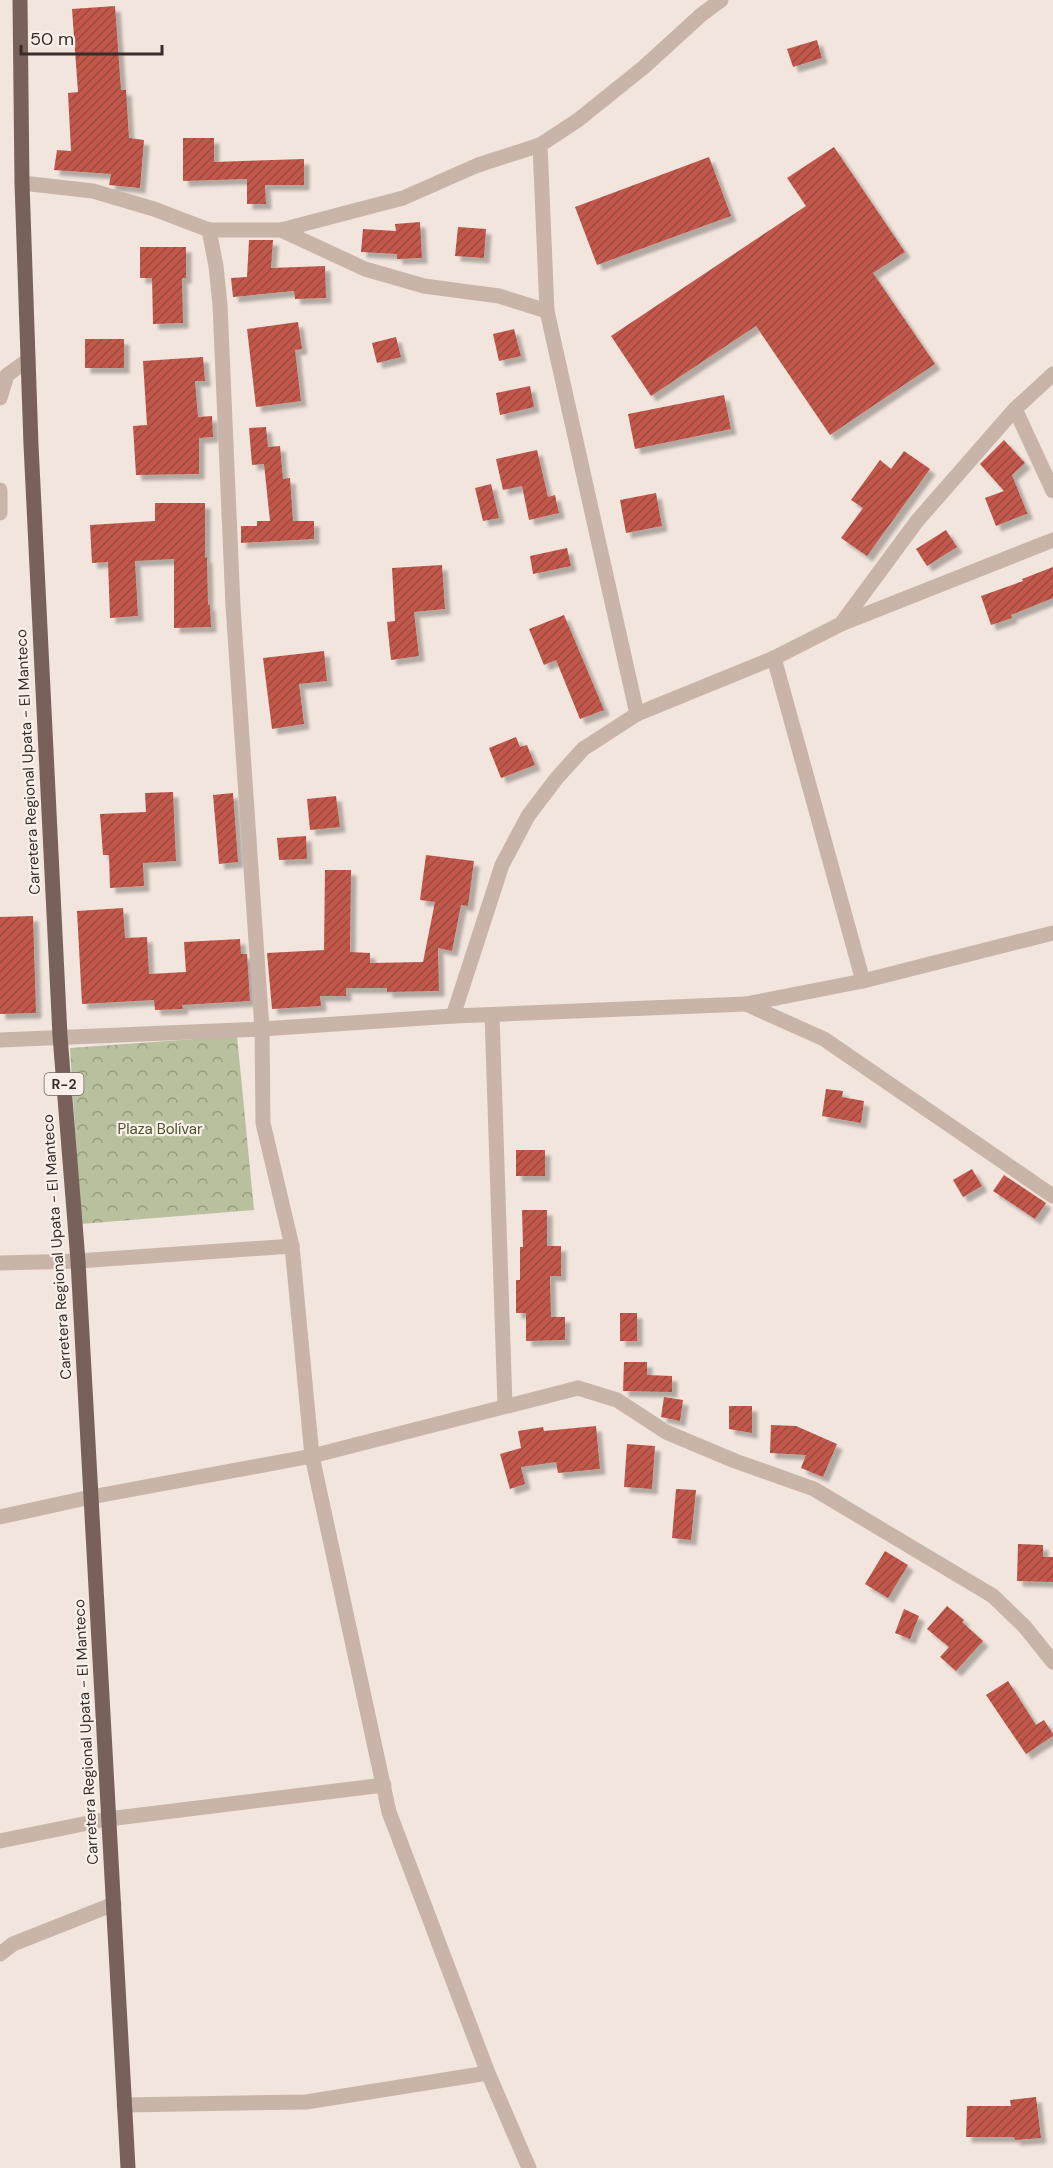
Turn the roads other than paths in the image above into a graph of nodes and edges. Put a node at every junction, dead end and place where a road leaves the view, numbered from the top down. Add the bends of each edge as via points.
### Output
1 (20, 0) edge
2 (721, 0) edge
3 (540, 145) junction
4 (22, 183) junction
5 (209, 230) junction
6 (281, 230) junction
7 (547, 311) junction
8 (28, 360) junction
9 (1053, 374) edge
10 (0, 398) edge
11 (1015, 409) junction
12 (0, 490) edge
13 (1053, 491) edge
14 (0, 513) edge
15 (1053, 540) edge
16 (841, 624) junction
17 (774, 658) junction
18 (637, 714) junction
19 (1053, 933) edge
20 (862, 981) junction
21 (746, 1004) junction
22 (492, 1015) junction
23 (453, 1016) junction
24 (262, 1029) junction
25 (60, 1036) junction
26 (0, 1041) edge
27 (1053, 1196) edge
28 (292, 1246) junction
29 (78, 1261) junction
30 (0, 1263) edge
31 (505, 1405) junction
32 (312, 1456) junction
33 (91, 1497) junction
34 (0, 1517) edge
35 (1053, 1662) edge
36 (384, 1785) junction
37 (108, 1819) junction
38 (0, 1841) edge
39 (114, 1904) junction
40 (0, 1954) edge
41 (488, 2073) junction
42 (124, 2105) junction
43 (128, 2168) edge
44 (529, 2168) edge

1 - 4 main road, Carretera Regional Upata - El Manteco / R-2
2 - 3 street via 578,120
3 - 6 street via 478,165 403,198
3 - 7 street
4 - 5 street via 93,191 154,208
4 - 8 main road, Carretera Regional Upata - El Manteco / R-2
5 - 6 street
5 - 24 street via 220,305 233,606
6 - 7 street via 365,269 424,286 499,296
7 - 18 street
8 - 10 street via 7,375
8 - 25 main road, Carretera Regional Upata - El Manteco / R-2
9 - 11 street
11 - 13 street
11 - 16 street via 917,521
12 - 14 street
15 - 16 street
16 - 17 street
17 - 18 street
17 - 20 street
18 - 23 street via 583,749 528,816 502,866
19 - 20 street
20 - 21 street
21 - 22 street
21 - 27 street via 824,1039
22 - 23 street
22 - 31 street
23 - 24 street
24 - 25 street
24 - 28 street via 263,1123
25 - 26 street
25 - 29 main road, Carretera Regional Upata - El Manteco / R-2
28 - 29 street
28 - 32 street
29 - 30 street
29 - 33 main road, Carretera Regional Upata - El Manteco / R-2
31 - 32 street
31 - 35 street via 578,1388 617,1400 666,1432 814,1489 993,1596
32 - 33 street
32 - 36 street
33 - 34 street
33 - 37 main road, Carretera Regional Upata - El Manteco / R-2
36 - 37 street
36 - 41 street via 389,1812
37 - 38 street
37 - 39 main road, Carretera Regional Upata - El Manteco / R-2
39 - 40 street via 13,1944
39 - 42 main road, Carretera Regional Upata - El Manteco / R-2
41 - 42 street via 306,2102
41 - 44 street
42 - 43 main road, Carretera Regional Upata - El Manteco / R-2

